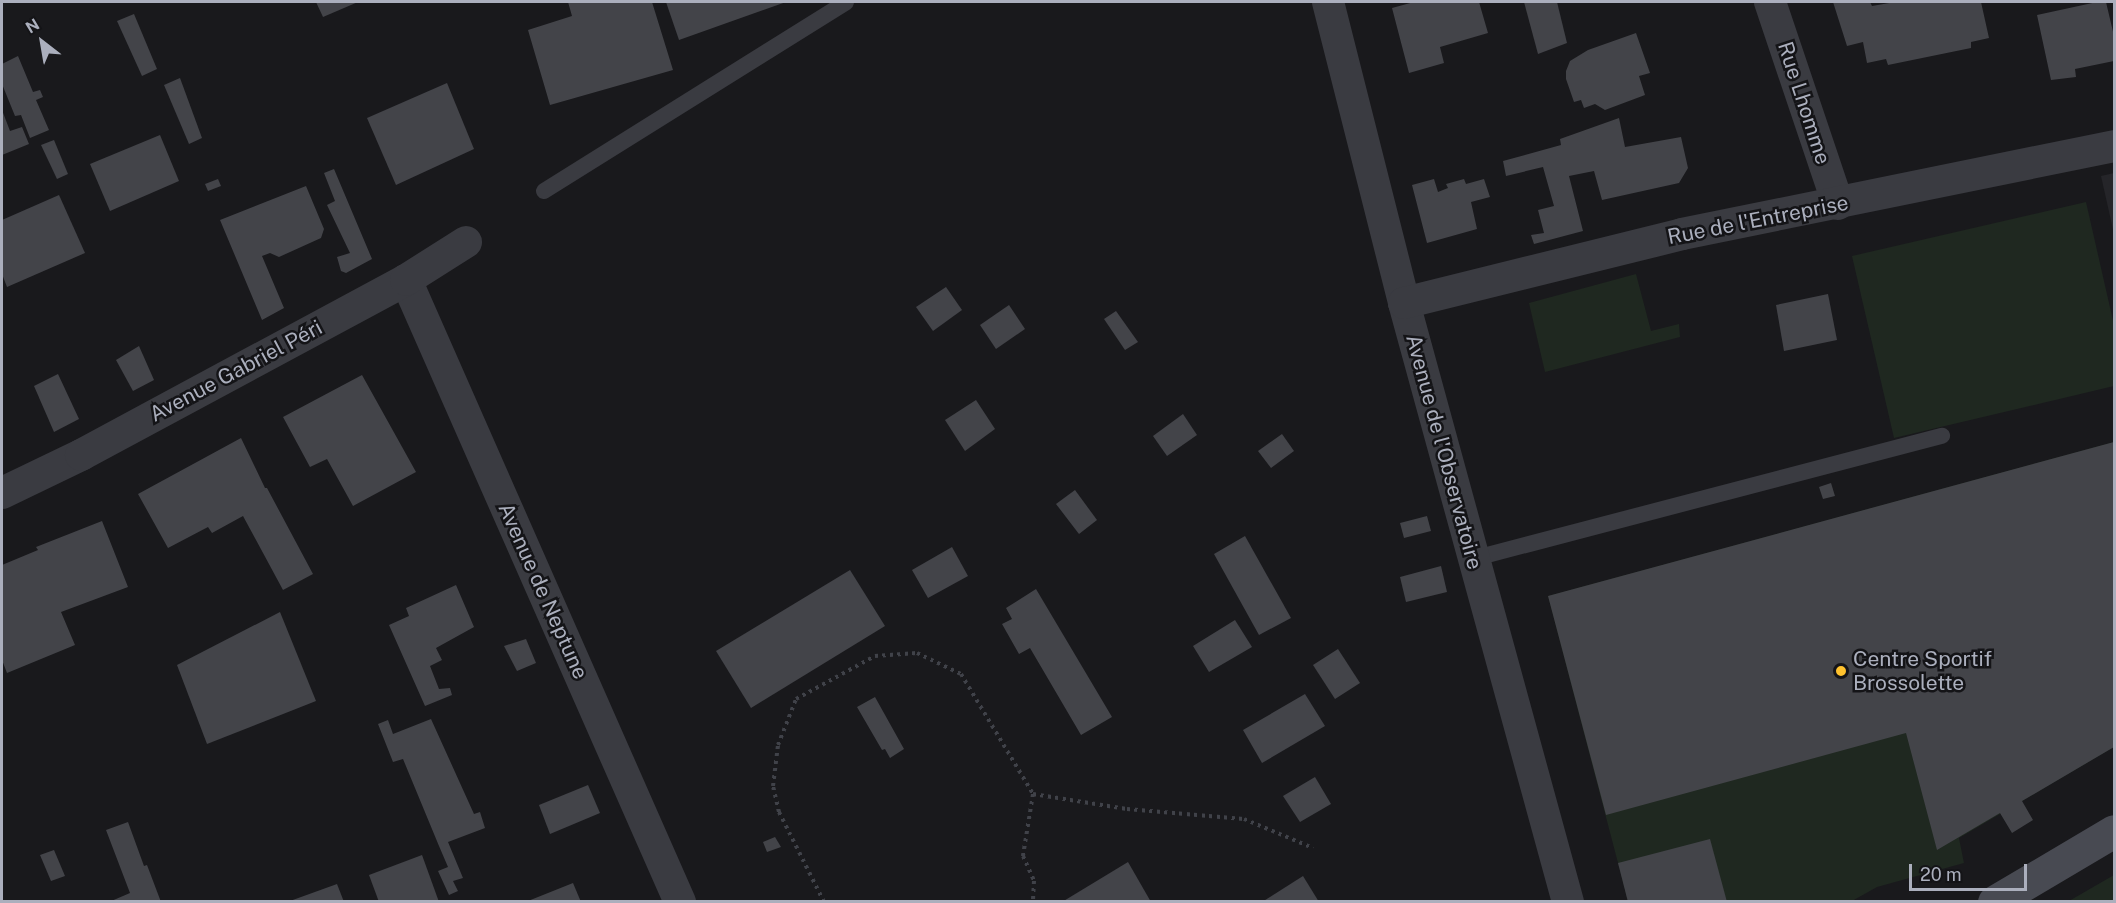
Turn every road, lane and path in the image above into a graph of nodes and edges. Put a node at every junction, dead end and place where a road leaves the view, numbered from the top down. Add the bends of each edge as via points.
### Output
1 (846, 2) edge
2 (1328, 2) edge
3 (1770, 2) edge
4 (2115, 146) edge
5 (544, 191) dead end
6 (1838, 204) junction
7 (466, 242) dead end
8 (406, 280) junction
9 (1404, 303) junction
10 (1942, 436) dead end
11 (2, 493) edge
12 (1472, 559) junction
13 (1033, 794) junction
14 (2115, 831) edge
15 (1313, 848) dead end
16 (680, 902) edge
17 (824, 902) edge
18 (1033, 902) edge
19 (1568, 902) edge
20 (1994, 902) edge

1 - 5 lane
2 - 9 street, Avenue de l'Observatoire
3 - 6 street, Rue Lhomme
4 - 6 street, Rue de l'Entreprise
6 - 9 street, Rue de l'Entreprise via 1682,234
7 - 8 street, Avenue Gabriel Péri
8 - 11 street, Avenue Gabriel Péri via 92,449
8 - 16 street, Avenue de Neptune
9 - 12 street, Avenue de l'Observatoire
10 - 12 lane
12 - 19 street, Avenue de l'Observatoire
13 - 15 path via 1127,809 1244,819
13 - 17 path via 961,674 917,653 874,656 796,699 778,745 773,786 779,812
13 - 18 path via 1023,856 1034,881
14 - 20 street

